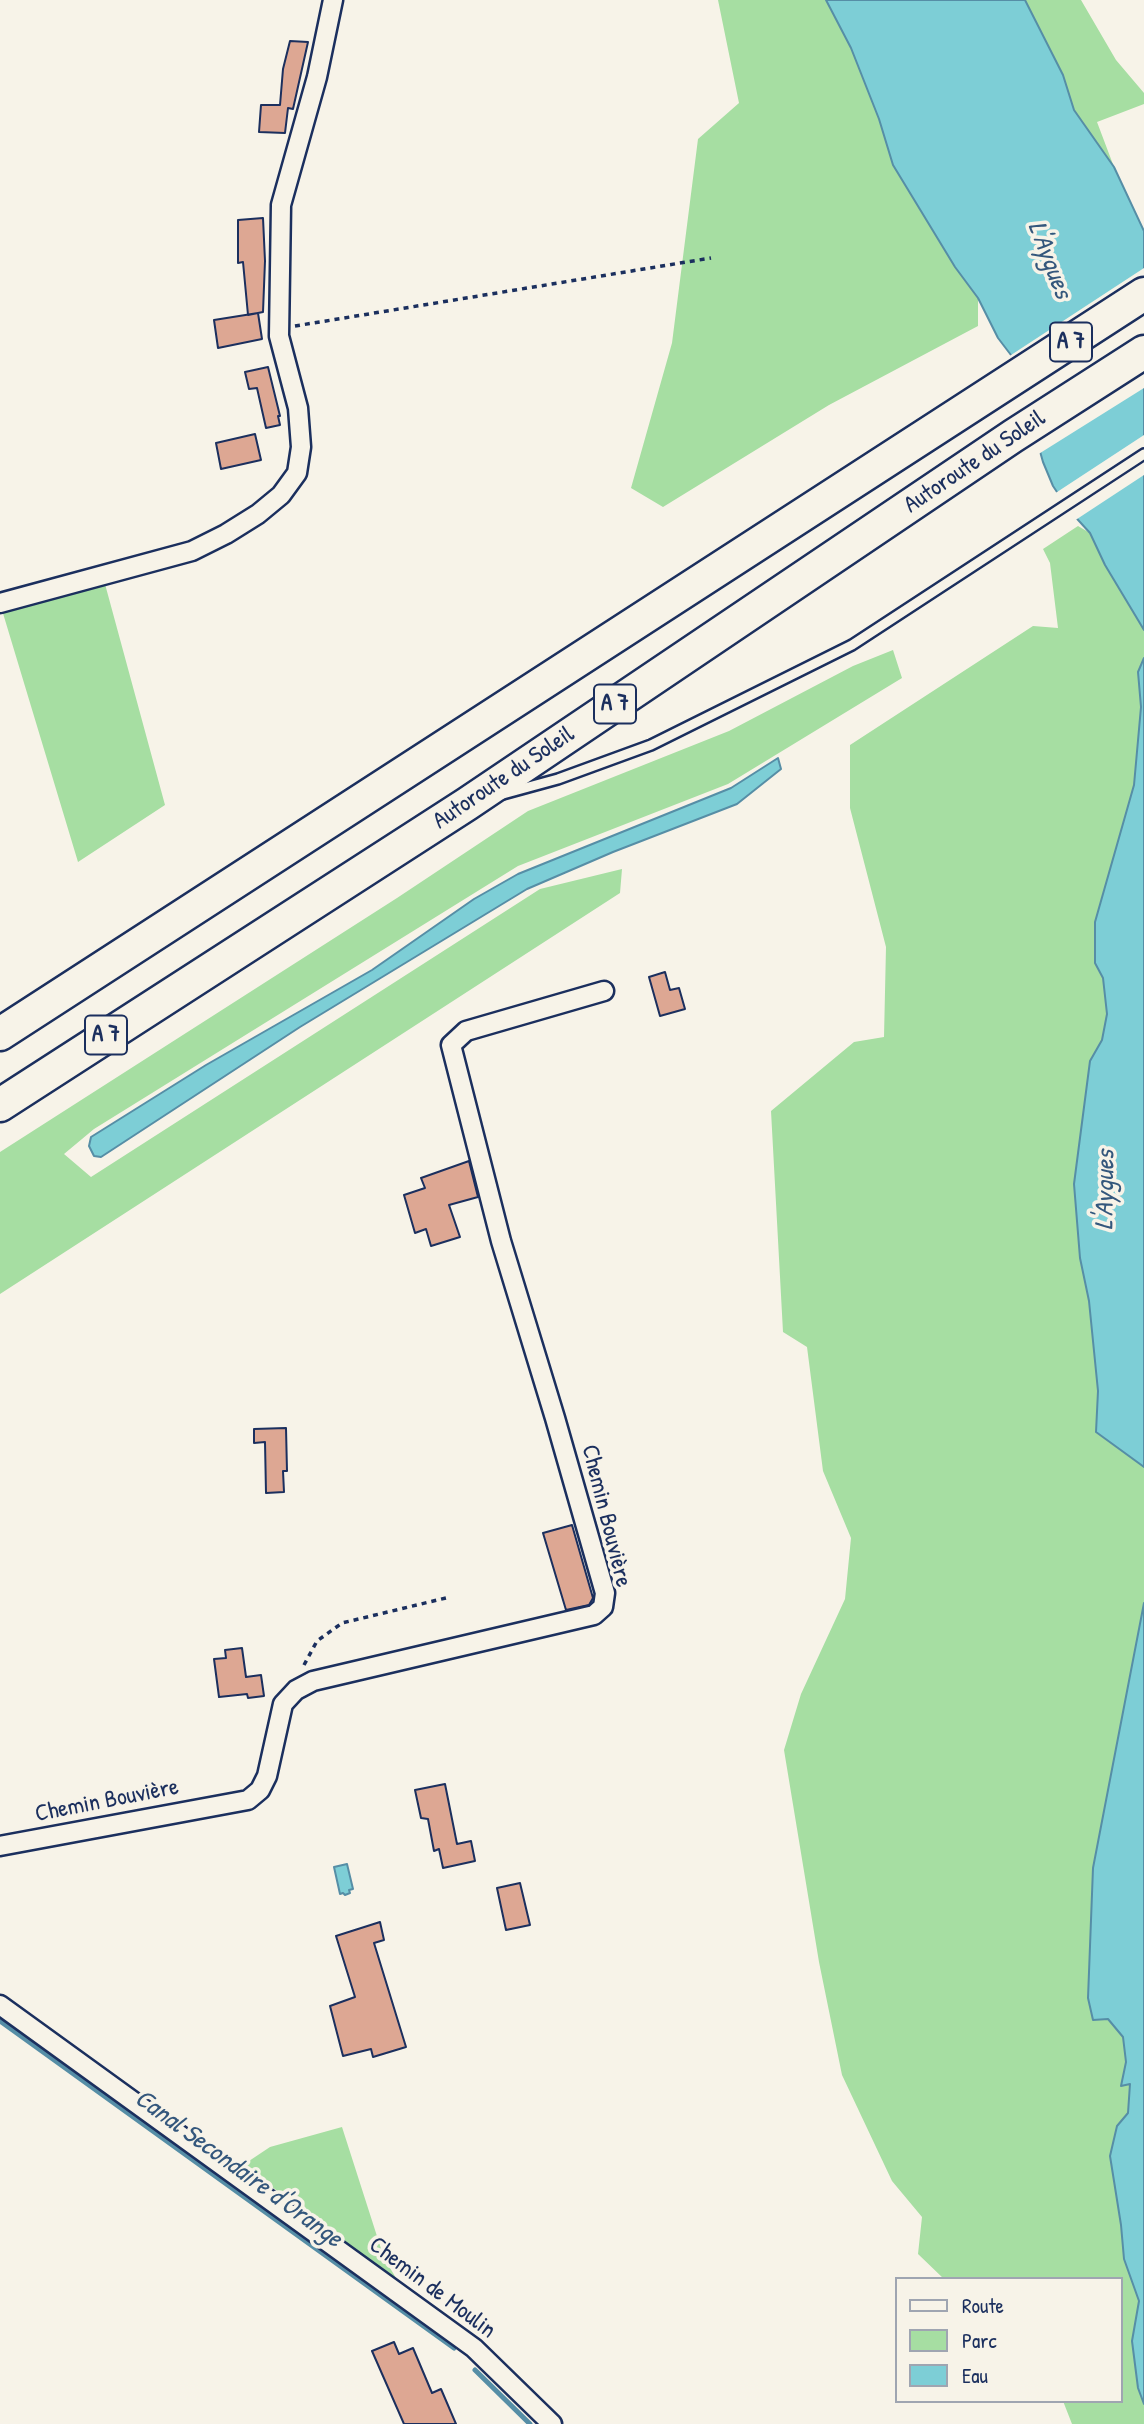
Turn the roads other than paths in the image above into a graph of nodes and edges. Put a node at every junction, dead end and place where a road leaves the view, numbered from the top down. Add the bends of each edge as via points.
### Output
1 (333, 0) edge
2 (1144, 294) edge
3 (1144, 352) edge
4 (1144, 454) edge
5 (0, 603) edge
6 (467, 804) junction
7 (604, 991) dead end
8 (0, 1034) edge
9 (0, 1105) edge
10 (0, 1846) edge
11 (0, 2006) edge
12 (552, 2424) edge

1 - 5 street via 281,205 279,336 298,408 297,473 281,495 247,521 192,551
2 - 8 highway, Autoroute du Soleil / A 7
3 - 6 highway, Autoroute du Soleil / A 7
4 - 6 lane via 852,645 651,745 558,779
6 - 9 highway, Autoroute du Soleil / A 7
7 - 10 street, Chemin Bouvière via 466,1031 451,1045 501,1241 605,1593 603,1607 594,1615 313,1681 296,1690 283,1704 261,1790 248,1800
11 - 12 street, Chemin de Moulin via 474,2348

